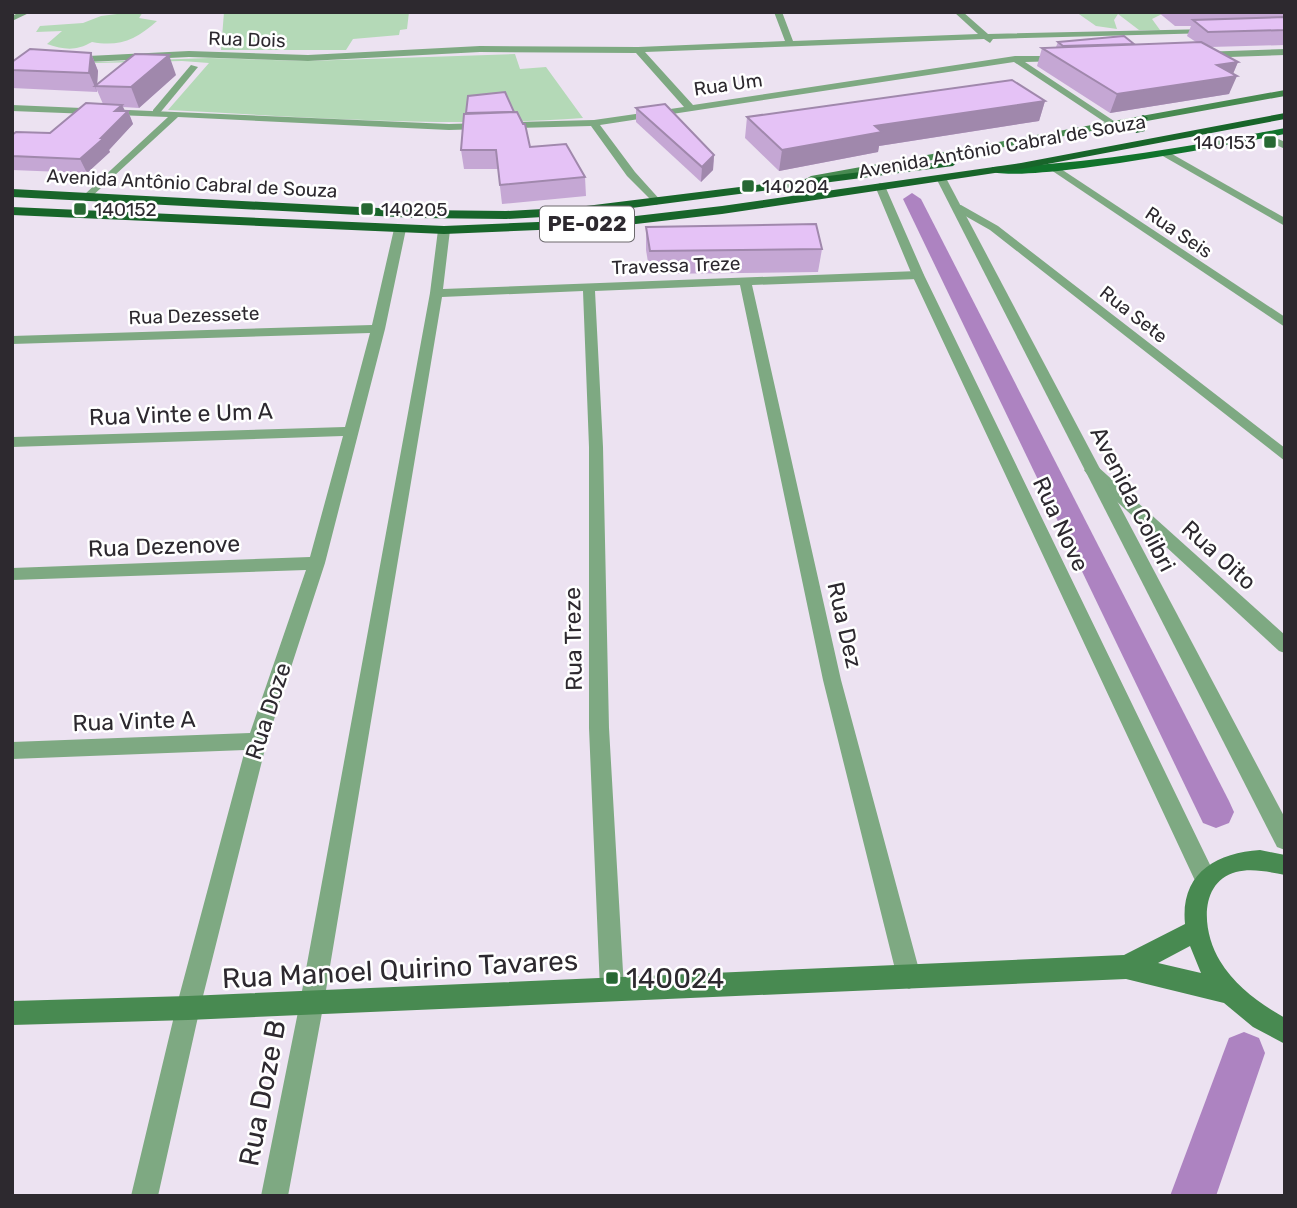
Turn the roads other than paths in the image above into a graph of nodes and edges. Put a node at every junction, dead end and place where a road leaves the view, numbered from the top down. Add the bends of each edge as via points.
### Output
1 (27, 12) edge
2 (778, 12) edge
3 (958, 12) edge
4 (12, 19) edge
5 (1220, 30) edge
6 (985, 36) junction
7 (790, 43) junction
8 (996, 44) dead end
9 (638, 50) junction
10 (1006, 52) dead end
11 (1285, 52) edge
12 (1192, 55) edge
13 (1017, 59) junction
14 (1069, 59) edge
15 (57, 61) edge
16 (194, 67) dead end
17 (1285, 93) edge
18 (1285, 105) edge
19 (12, 108) edge
20 (690, 108) junction
21 (156, 112) junction
22 (176, 114) junction
23 (1285, 116) edge
24 (594, 123) junction
25 (1112, 123) junction
26 (1141, 124) junction
27 (1285, 131) edge
28 (1264, 135) junction
29 (1155, 139) junction
30 (1285, 146) edge
31 (1192, 147) junction
32 (1165, 153) junction
33 (1055, 169) junction
34 (993, 170) junction
35 (941, 178) junction
36 (811, 179) junction
37 (880, 186) junction
38 (12, 193) edge
39 (89, 196) junction
40 (656, 202) junction
41 (957, 207) junction
42 (12, 211) edge
43 (1285, 223) edge
44 (400, 229) junction
45 (444, 230) junction
46 (918, 275) junction
47 (745, 282) junction
48 (589, 287) junction
49 (436, 293) junction
50 (1285, 323) edge
51 (378, 329) junction
52 (12, 340) edge
53 (351, 431) junction
54 (12, 442) edge
55 (1285, 456) edge
56 (1092, 470) junction
57 (317, 564) junction
58 (12, 574) edge
59 (1285, 646) edge
60 (257, 741) junction
61 (12, 751) edge
62 (1285, 840) edge
63 (1285, 865) edge
64 (1206, 880) junction
65 (1195, 931) junction
66 (1126, 967) junction
67 (909, 977) junction
68 (612, 989) junction
69 (1229, 992) junction
70 (312, 1002) junction
71 (188, 1008) junction
72 (12, 1013) edge
73 (1285, 1032) edge
74 (144, 1196) edge
75 (274, 1196) edge

1 - 4 street
2 - 7 street
3 - 6 street
5 - 6 street
6 - 7 street
6 - 8 street
7 - 9 street
9 - 15 street, Rua Dois via 480,49 308,58 189,54
9 - 20 street
10 - 13 street
11 - 12 street
13 - 14 street, Rua Um
13 - 20 street, Rua Um
13 - 25 street
16 - 21 lane
17 - 26 main road
18 - 26 highway, Avenida Antônio Cabral de Souza / PE-022
19 - 21 street, Rua Um
20 - 24 street, Rua Um
21 - 22 street, Rua Um
22 - 24 street, Rua Um via 481,128
22 - 39 street
23 - 29 highway, Avenida Antônio Cabral de Souza / PE-022
24 - 40 street
25 - 26 main road
25 - 36 main road
26 - 29 highway
26 - 36 highway, Avenida Antônio Cabral de Souza / PE-022 via 977,159
27 - 28 main road, PE-022
28 - 30 street
28 - 31 main road, PE-022
29 - 31 highway
29 - 34 highway, Avenida Antônio Cabral de Souza / PE-022
31 - 32 main road, PE-022
32 - 33 main road, PE-022
32 - 43 street
33 - 34 main road, PE-022
33 - 50 street, Rua Seis
34 - 35 highway, Avenida Antônio Cabral de Souza / PE-022
35 - 37 highway, Avenida Antônio Cabral de Souza / PE-022
35 - 41 street, Avenida Colibri
36 - 40 highway, Avenida Antônio Cabral de Souza / PE-022
37 - 45 highway, Avenida Antônio Cabral de Souza / PE-022 via 610,223
37 - 46 street, Rua Nove
38 - 39 highway, Avenida Antônio Cabral de Souza / PE-022
39 - 40 highway, Avenida Antônio Cabral de Souza / PE-022 via 430,214 566,212
41 - 55 street, Rua Sete via 994,228
41 - 56 street, Avenida Colibri
42 - 44 highway, Avenida Antônio Cabral de Souza / PE-022
44 - 45 highway, Avenida Antônio Cabral de Souza / PE-022
44 - 51 street, Rua Doze
45 - 49 street
46 - 47 street, Travessa Treze
46 - 64 street, Rua Nove
47 - 48 street, Travessa Treze
47 - 67 street, Rua Dez via 832,680
48 - 49 street, Travessa Treze
48 - 68 street, Rua Treze via 599,728
49 - 70 street
51 - 52 street, Rua Dezessete
51 - 53 street, Rua Doze
53 - 54 street, Rua Vinte e Um A
53 - 57 street, Rua Doze
56 - 59 street, Rua Oito
56 - 62 street, Avenida Colibri
57 - 58 street, Rua Dezenove
57 - 60 street, Rua Doze
60 - 61 street, Rua Vinte A
60 - 71 street, Rua Doze
63 - 64 main road via 1245,860 1223,867
64 - 65 main road via 1195,902
65 - 66 main road, Rua Manoel Quirino Tavares
65 - 69 main road via 1207,961
66 - 67 main road, Rua Manoel Quirino Tavares
66 - 69 main road, Rua Manoel Quirino Tavares
67 - 68 main road, Rua Manoel Quirino Tavares
68 - 70 main road, Rua Manoel Quirino Tavares
69 - 73 main road
70 - 71 main road, Rua Manoel Quirino Tavares
70 - 75 street, Rua Doze B
71 - 72 main road, Rua Manoel Quirino Tavares
71 - 74 street, Rua Doze

